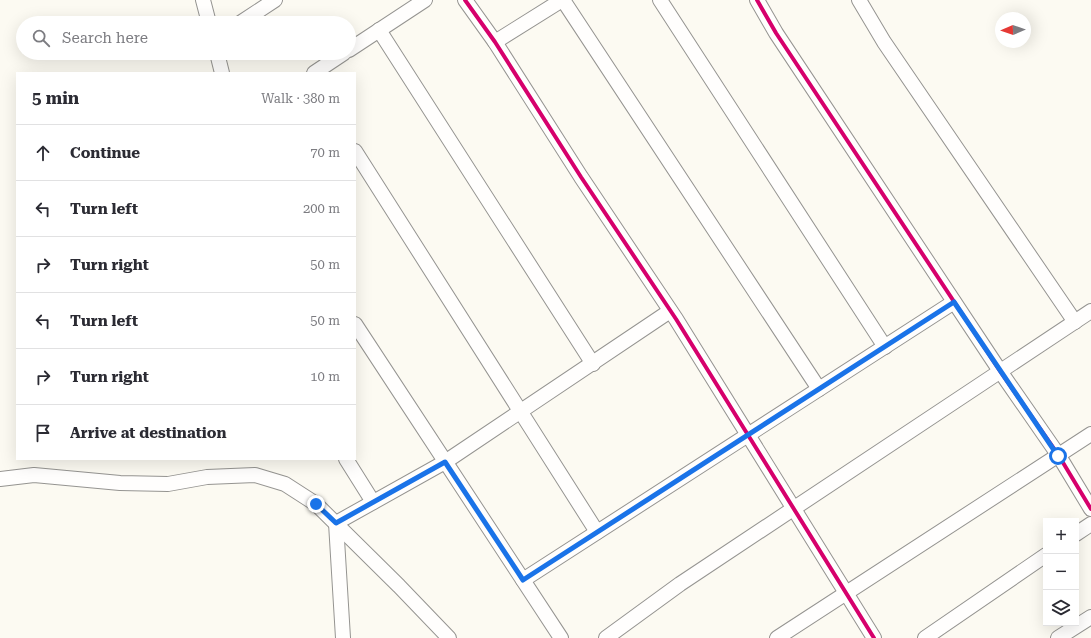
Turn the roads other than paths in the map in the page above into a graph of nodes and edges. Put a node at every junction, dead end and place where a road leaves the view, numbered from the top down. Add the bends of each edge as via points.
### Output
1 (204, 0) edge
2 (275, 0) edge
3 (425, 0) edge
4 (465, 0) edge
5 (563, 0) edge
6 (660, 0) edge
7 (757, 0) edge
8 (859, 0) edge
9 (207, 16) edge
10 (251, 16) edge
11 (379, 30) junction
12 (495, 42) junction
13 (356, 45) edge
14 (219, 60) edge
15 (334, 60) edge
16 (222, 72) edge
17 (316, 72) edge
18 (356, 153) edge
19 (954, 302) junction
20 (670, 311) junction
21 (1091, 312) edge
22 (1074, 322) junction
23 (356, 326) edge
24 (885, 347) junction
25 (593, 364) junction
26 (1000, 371) junction
27 (818, 389) junction
28 (521, 412) junction
29 (748, 434) junction
30 (1091, 434) edge
31 (1058, 456) junction
32 (347, 460) edge
33 (445, 462) junction
34 (0, 479) edge
35 (373, 502) junction
36 (794, 508) junction
37 (1091, 510) edge
38 (336, 523) junction
39 (1091, 524) edge
40 (597, 532) junction
41 (1079, 532) edge
42 (1043, 557) edge
43 (523, 580) junction
44 (847, 593) junction
45 (1091, 617) edge
46 (343, 638) edge
47 (449, 638) edge
48 (562, 638) edge
49 (606, 638) edge
50 (777, 638) edge
51 (874, 638) edge
52 (925, 638) edge
53 (1058, 638) edge

1 - 9 street
2 - 10 street
3 - 11 street
4 - 12 street
5 - 12 street
5 - 27 street
6 - 24 street
7 - 19 street via 776,33
8 - 22 street via 884,42
11 - 13 street
11 - 25 street
12 - 20 street
14 - 16 street
15 - 17 street
18 - 28 street
19 - 24 street
19 - 26 street
20 - 25 street
20 - 29 street
21 - 22 street
22 - 26 street
23 - 33 street
24 - 27 street
25 - 28 street
26 - 31 street
26 - 36 street
27 - 29 street
28 - 33 street
28 - 40 street
29 - 36 street
29 - 40 street
30 - 31 street
31 - 37 street
31 - 44 street
32 - 35 street
33 - 35 street
33 - 43 street
34 - 38 street via 34,475 120,483 168,484 207,477 255,475 285,484 316,504
35 - 38 street
36 - 44 street
36 - 49 street via 680,584
38 - 46 street
38 - 47 street
39 - 41 street
40 - 43 street
42 - 52 street
43 - 48 street
44 - 50 street
44 - 51 street
45 - 53 street

